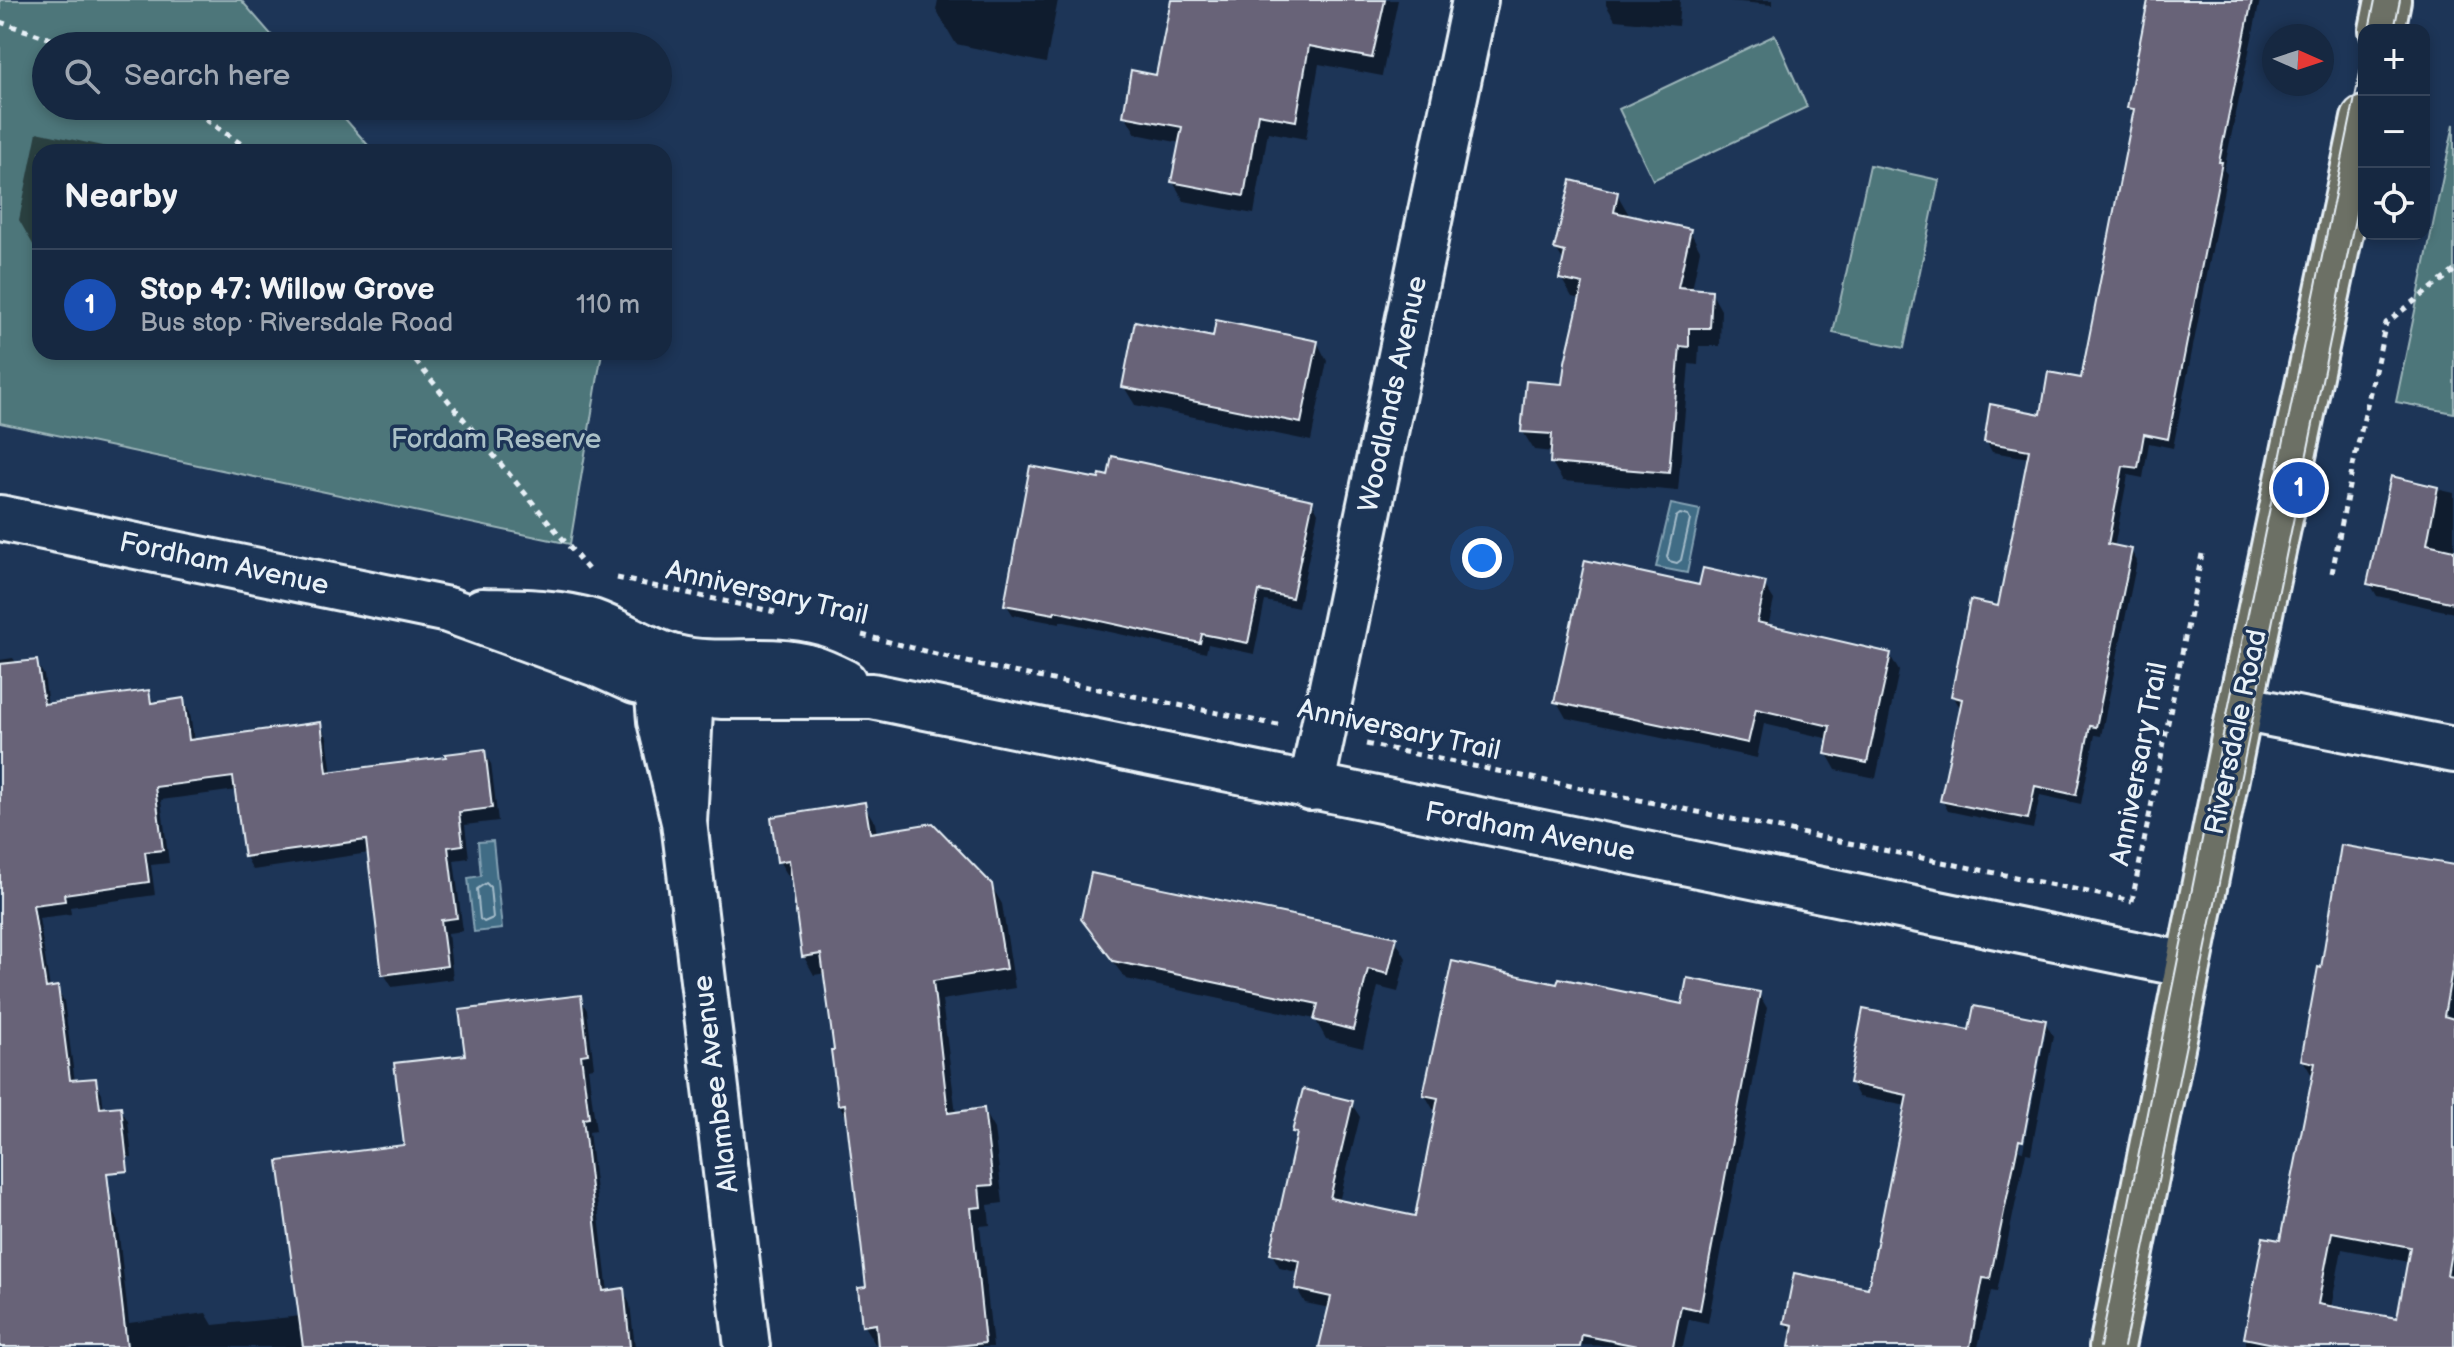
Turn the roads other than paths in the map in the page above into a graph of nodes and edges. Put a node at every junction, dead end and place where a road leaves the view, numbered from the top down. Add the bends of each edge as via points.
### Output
1 (1475, 0) edge
2 (2388, 0) edge
3 (2383, 24) edge
4 (2358, 148) edge
5 (0, 518) edge
6 (675, 679) junction
7 (2240, 708) junction
8 (2454, 750) edge
9 (1311, 788) junction
10 (2188, 965) junction
11 (747, 1347) edge
12 (2112, 1347) edge

1 - 9 street, Woodlands Avenue
2 - 3 main road
4 - 7 main road, Riversdale Road
5 - 6 street, Fordham Avenue via 448,610 554,613 592,622 652,650
6 - 9 street, Fordham Avenue via 708,664 809,667 872,696
6 - 11 street, Allambee Avenue via 684,822
7 - 8 street
7 - 10 main road, Riversdale Road
9 - 10 street, Fordham Avenue
10 - 12 main road, Riversdale Road

